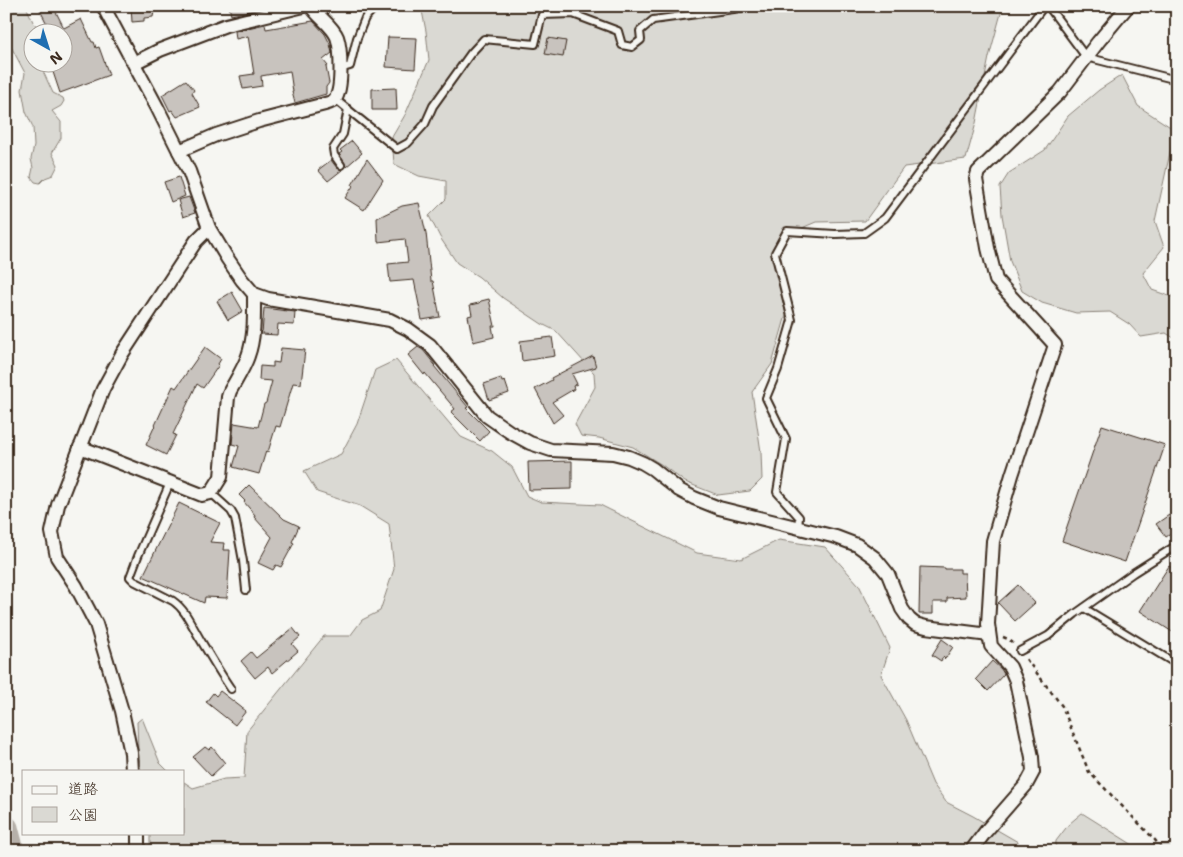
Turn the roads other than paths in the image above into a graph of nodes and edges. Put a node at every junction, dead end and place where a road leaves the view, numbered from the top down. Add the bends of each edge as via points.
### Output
1 (103, 6) edge
2 (304, 6) edge
3 (311, 6) edge
4 (376, 6) edge
5 (743, 6) edge
6 (1044, 6) edge
7 (1048, 6) edge
8 (1128, 6) edge
9 (1086, 57) junction
10 (134, 63) junction
11 (340, 69) junction
12 (1177, 80) edge
13 (335, 99) junction
14 (348, 109) junction
15 (179, 151) junction
16 (341, 165) dead end
17 (209, 228) junction
18 (254, 294) junction
19 (80, 447) junction
20 (170, 483) junction
21 (212, 493) junction
22 (798, 528) junction
23 (1177, 545) edge
24 (246, 590) dead end
25 (1084, 608) junction
26 (989, 634) junction
27 (1020, 651) road end
28 (1177, 666) edge
29 (231, 688) dead end
30 (132, 770) edge
31 (138, 834) edge
32 (138, 851) edge
33 (971, 851) edge

1 - 10 street
2 - 10 street via 226,25
3 - 11 street via 336,35
4 - 11 lane via 365,18 350,66
5 - 14 lane via 653,20 640,31 641,40 632,47 622,45 618,31 573,14 542,15 535,44 484,39 439,99 425,124 408,143 397,149
6 - 22 lane via 886,218 864,233 787,231 775,253 792,320 766,398 786,440 777,492 799,517
7 - 9 lane
8 - 9 street
9 - 12 lane
9 - 26 street via 1060,92 978,172 976,179 996,280 1055,345 992,541
10 - 15 street
11 - 13 street
13 - 14 lane
13 - 15 street via 216,134
14 - 16 lane via 343,134 333,149
15 - 17 street
17 - 18 street
17 - 19 street via 196,241 122,354 103,389
18 - 21 street via 248,356 228,397 221,477
18 - 22 street via 390,320 430,345 487,416 530,443 551,450 630,457 694,498 719,508
19 - 20 street
19 - 30 street via 58,505 52,532 57,557 96,624 122,711
20 - 21 street via 202,494
20 - 29 lane via 130,577 178,605
21 - 24 lane via 235,518
22 - 26 street via 857,545 876,558 888,574 902,609 915,624
23 - 25 lane
25 - 27 lane via 1048,636
25 - 28 lane
26 - 33 street via 991,646 1010,667 1016,681 1033,772 1026,785
31 - 32 street

